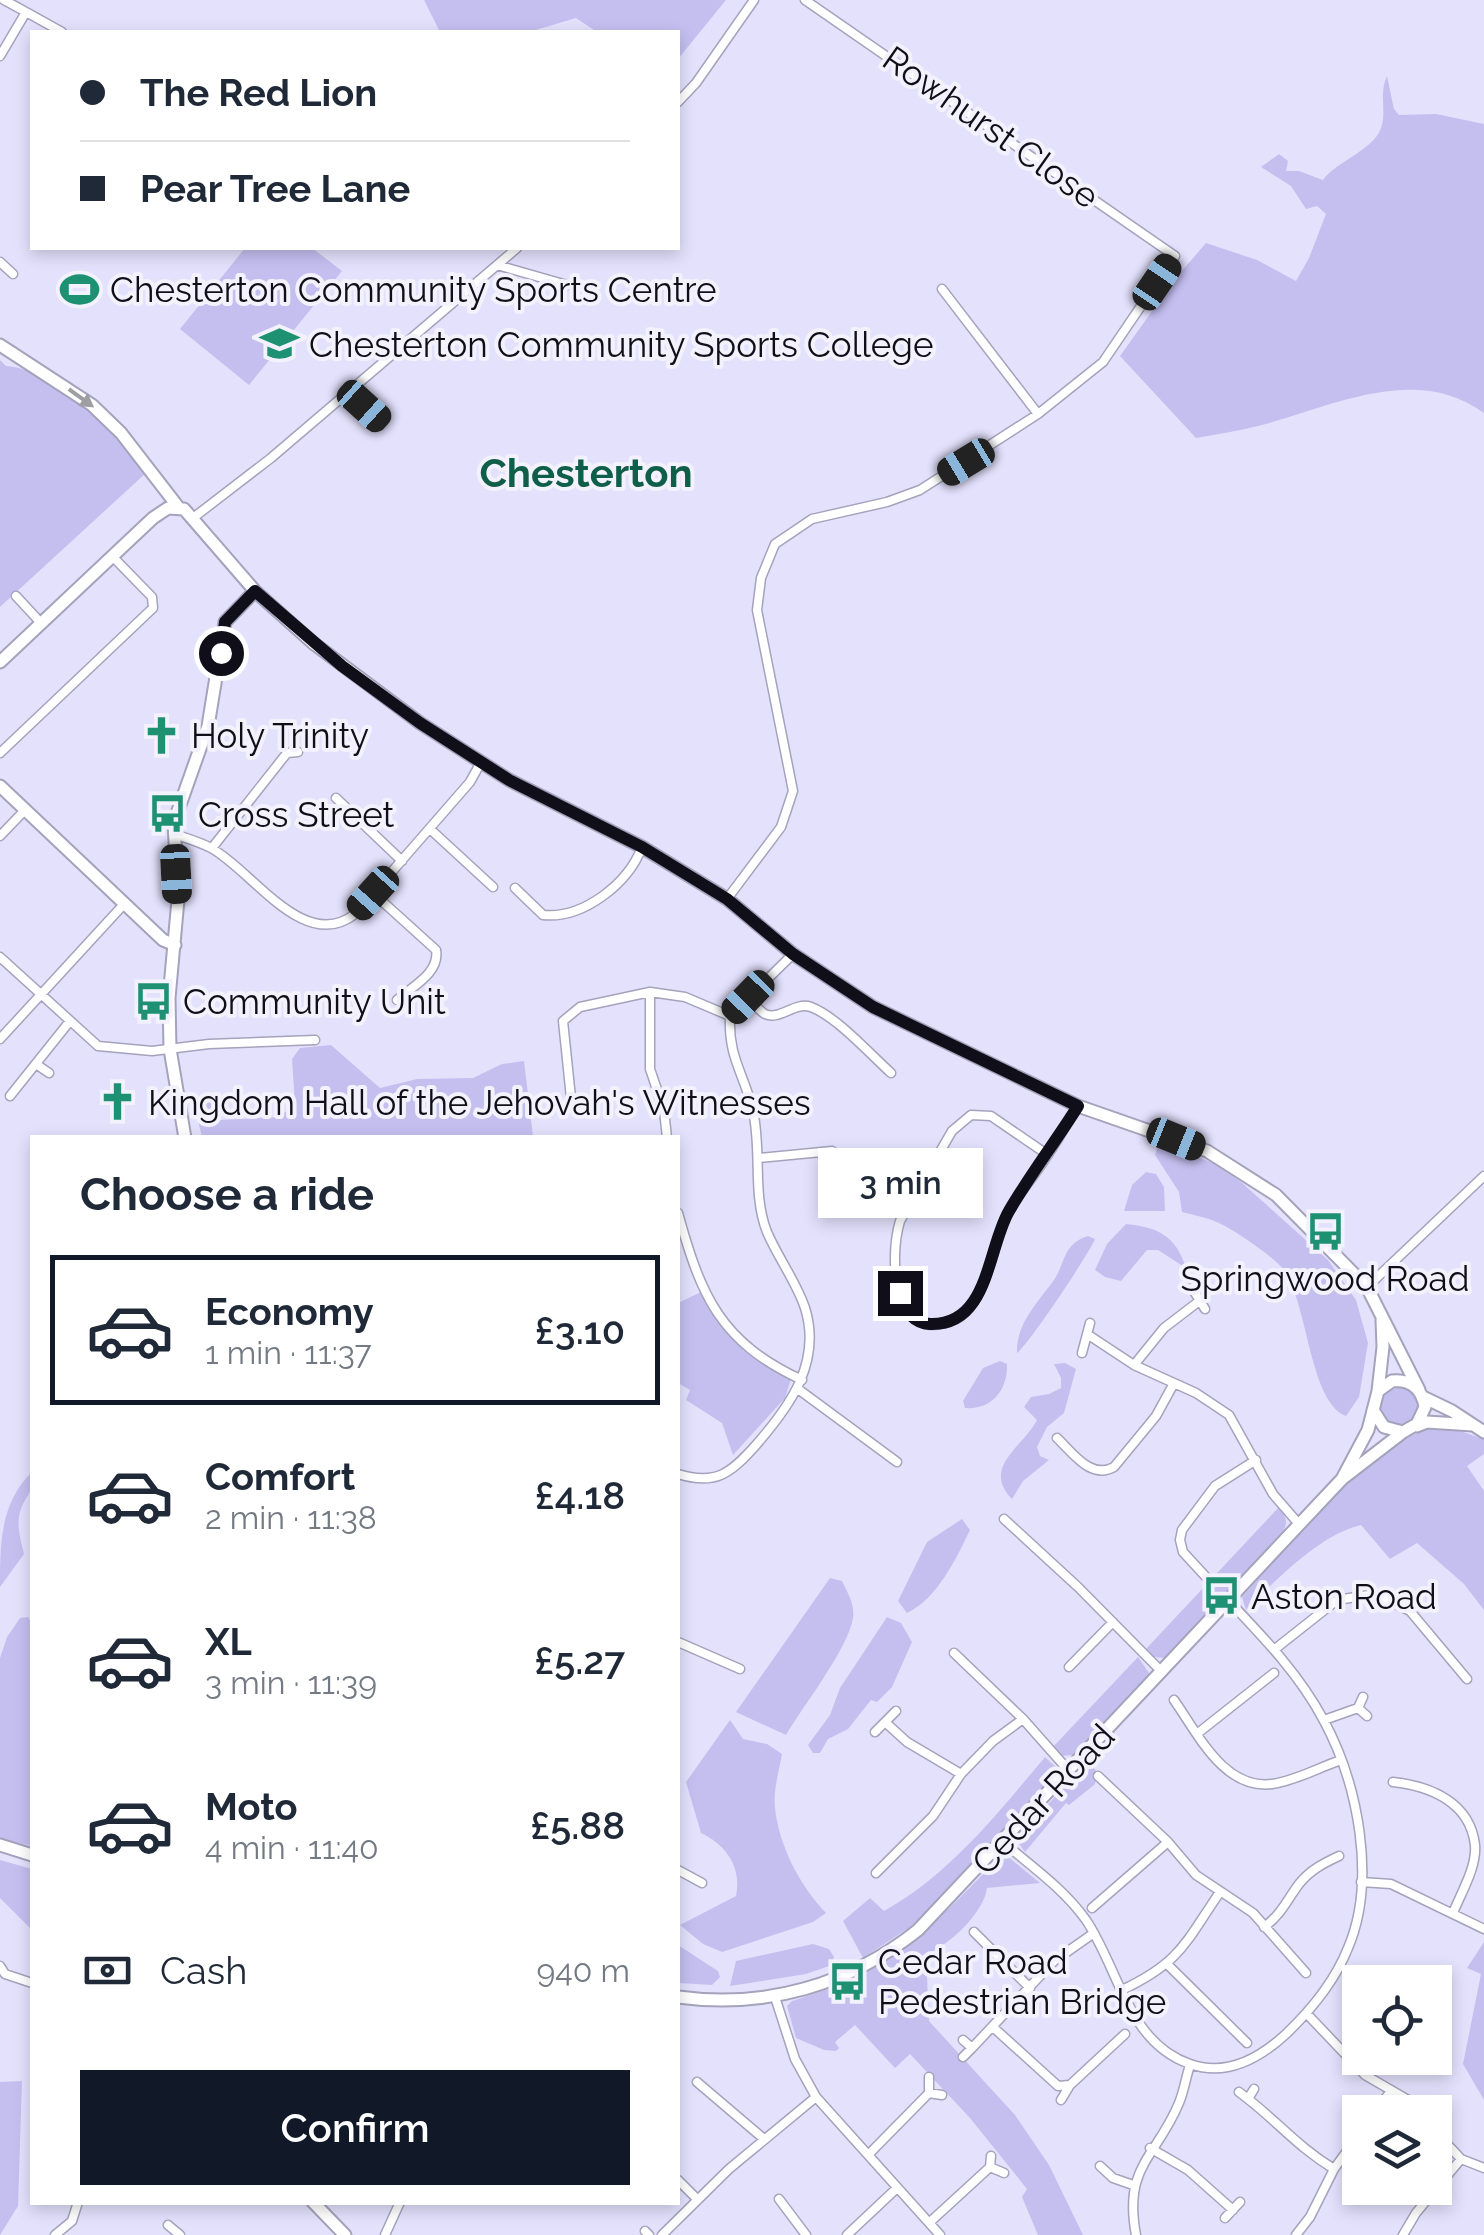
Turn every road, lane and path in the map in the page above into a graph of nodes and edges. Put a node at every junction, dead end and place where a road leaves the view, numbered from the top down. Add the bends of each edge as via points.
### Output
1 (4, 0) edge
2 (754, 0) edge
3 (806, 0) edge
4 (26, 12) junction
5 (58, 30) edge
6 (0, 56) edge
7 (680, 100) edge
8 (515, 250) edge
9 (0, 262) edge
10 (497, 265) junction
11 (12, 274) dead end
12 (567, 284) dead end
13 (942, 289) dead end
14 (0, 344) edge
15 (349, 392) junction
16 (1038, 414) junction
17 (379, 420) dead end
18 (179, 508) junction
19 (193, 518) junction
20 (112, 556) junction
21 (255, 591) junction
22 (16, 596) dead end
23 (41, 623) junction
24 (0, 662) edge
25 (298, 752) dead end
26 (0, 753) edge
27 (481, 762) junction
28 (0, 786) edge
29 (336, 798) dead end
30 (25, 810) junction
31 (430, 829) junction
32 (174, 834) junction
33 (0, 836) edge
34 (642, 847) junction
35 (212, 848) junction
36 (402, 862) junction
37 (493, 887) dead end
38 (515, 888) dead end
39 (373, 893) junction
40 (727, 899) junction
41 (125, 904) junction
42 (175, 945) junction
43 (793, 954) junction
44 (0, 956) edge
45 (650, 992) junction
46 (41, 995) junction
47 (748, 997) junction
48 (397, 1000) dead end
49 (730, 1016) junction
50 (70, 1021) junction
51 (0, 1038) edge
52 (314, 1040) dead end
53 (170, 1049) junction
54 (36, 1064) junction
55 (49, 1073) dead end
56 (891, 1073) dead end
57 (10, 1096) dead end
58 (570, 1098) dead end
59 (1078, 1106) junction
60 (184, 1135) edge
61 (667, 1135) edge
62 (832, 1151) dead end
63 (1048, 1155) junction
64 (759, 1158) junction
65 (1484, 1176) edge
66 (680, 1219) edge
67 (1366, 1287) junction
68 (1192, 1288) dead end
69 (1382, 1315) junction
70 (1090, 1323) dead end
71 (1088, 1334) junction
72 (1082, 1353) dead end
73 (1134, 1365) junction
74 (800, 1385) junction
75 (1173, 1385) junction
76 (1378, 1391) junction
77 (1421, 1394) junction
78 (1373, 1406) junction
79 (1480, 1429) edge
80 (1406, 1431) junction
81 (1056, 1438) dead end
82 (1256, 1460) junction
83 (897, 1462) dead end
84 (680, 1475) edge
85 (1342, 1479) junction
86 (1004, 1519) dead end
87 (1299, 1524) junction
88 (1205, 1556) dead end
89 (1198, 1566) junction
90 (1206, 1577) dead end
91 (1228, 1601) junction
92 (1113, 1622) junction
93 (680, 1643) edge
94 (1274, 1649) junction
95 (954, 1652) dead end
96 (1469, 1663) dead end
97 (1069, 1667) dead end
98 (740, 1668) dead end
99 (1460, 1670) junction
100 (1162, 1672) junction
101 (1274, 1673) dead end
102 (1467, 1679) dead end
103 (1363, 1697) dead end
104 (1174, 1700) dead end
105 (1358, 1708) junction
106 (896, 1711) dead end
107 (1366, 1716) dead end
108 (1022, 1719) junction
109 (1324, 1720) junction
110 (886, 1722) junction
111 (875, 1732) dead end
112 (1198, 1733) junction
113 (1340, 1760) junction
114 (1069, 1772) junction
115 (961, 1774) junction
116 (1098, 1776) dead end
117 (1394, 1782) dead end
118 (1108, 1785) junction
119 (1098, 1796) dead end
120 (1003, 1842) junction
121 (1168, 1842) junction
122 (0, 1846) edge
123 (30, 1854) edge
124 (1339, 1856) dead end
125 (680, 1871) edge
126 (876, 1872) dead end
127 (1361, 1882) junction
128 (690, 1891) dead end
129 (1220, 1892) junction
130 (1092, 1908) dead end
131 (1453, 1913) junction
132 (1264, 1927) junction
133 (1484, 1929) edge
134 (974, 1932) dead end
135 (1094, 1933) junction
136 (1168, 1965) junction
137 (0, 1966) edge
138 (1306, 1973) dead end
139 (30, 1982) edge
140 (1030, 1988) junction
141 (1122, 1990) junction
142 (775, 1996) junction
143 (680, 1997) edge
144 (1307, 2014) junction
145 (994, 2028) junction
146 (1125, 2034) dead end
147 (1239, 2035) junction
148 (963, 2040) dead end
149 (1247, 2043) dead end
150 (1230, 2044) dead end
151 (972, 2048) junction
152 (1342, 2053) edge
153 (963, 2058) dead end
154 (1190, 2064) junction
155 (1368, 2075) edge
156 (928, 2077) dead end
157 (696, 2082) dead end
158 (1070, 2085) junction
159 (1254, 2089) dead end
160 (1391, 2091) junction
161 (1239, 2092) dead end
162 (929, 2093) junction
163 (942, 2095) dead end
164 (1388, 2095) edge
165 (1397, 2095) edge
166 (816, 2097) junction
167 (1248, 2099) junction
168 (1061, 2100) dead end
169 (764, 2138) junction
170 (1150, 2148) junction
171 (1452, 2149) edge
172 (868, 2155) junction
173 (991, 2156) dead end
174 (1342, 2159) edge
175 (1461, 2159) junction
176 (1483, 2165) edge
177 (990, 2166) junction
178 (1100, 2166) dead end
179 (1334, 2170) junction
180 (1004, 2173) dead end
181 (680, 2182) edge
182 (1133, 2185) junction
183 (897, 2188) junction
184 (697, 2200) junction
185 (779, 2200) dead end
186 (1240, 2202) dead end
187 (77, 2205) edge
188 (316, 2205) edge
189 (399, 2205) edge
190 (787, 2209) junction
191 (1233, 2210) junction
192 (778, 2217) dead end
193 (1225, 2218) dead end
194 (930, 2222) junction
195 (168, 2225) dead end
196 (55, 2235) edge
197 (180, 2235) edge
198 (344, 2235) edge
199 (386, 2235) edge
200 (662, 2235) edge
201 (806, 2235) edge
202 (846, 2235) edge
203 (940, 2235) edge
204 (1136, 2235) edge
205 (1296, 2235) edge
206 (1403, 2235) edge

1 - 4 street
2 - 7 street
3 - 16 street, Rowhurst Close via 1175,256 1102,362
4 - 5 street
4 - 6 street
8 - 10 street
9 - 11 street
10 - 12 street
10 - 15 street
13 - 16 street
14 -> 18 street via 92,405
15 - 17 street
15 - 19 street
16 - 40 street via 920,490 812,518 775,544 757,610 793,791 781,827
18 - 19 street
18 - 20 street via 162,511
19 - 21 street
20 - 23 street
20 - 26 street via 152,598 153,608
21 - 27 street via 342,666
21 - 32 street via 225,622 208,726 176,810
22 - 23 street
23 - 24 street
25 - 35 street via 287,753
27 - 31 street
27 - 34 street
28 - 30 street
29 - 36 street
30 - 33 street
30 - 41 street
31 - 36 street
31 - 37 street
32 - 35 street
32 - 42 street
34 - 38 street via 630,872 576,913 543,914
34 - 40 street
35 - 39 street via 317,925 348,920
36 - 39 street
39 - 48 street via 437,954 435,968
40 - 43 street
41 - 42 street
41 - 46 street
42 - 53 street
43 - 47 street
43 - 59 street via 873,1007
44 - 46 street
45 - 49 street via 686,997
45 - 58 street via 580,1007 563,1021
45 - 61 street via 650,1069
46 - 50 street
46 - 51 street
47 - 49 street
47 - 56 street via 770,1015 810,1007
49 - 64 street via 732,1056 753,1111
50 - 53 street via 98,1046
50 - 54 street
52 - 53 street
53 - 60 street
54 - 55 street
54 - 57 street
59 - 63 street
59 - 67 street via 1196,1147 1248,1175
62 - 64 street
63 - 63 street via 1007,1214 970,1307 961,1317 934,1324 911,1317 897,1281 896,1235 952,1131 971,1115 991,1116
64 - 74 street via 759,1207 809,1329
65 - 67 street
66 - 74 street via 702,1286 724,1324
67 - 69 street
68 - 73 street via 1201,1306 1164,1328
69 - 76 street
69 - 77 street
70 - 71 street
71 - 72 street
71 - 73 street
73 - 75 street
74 - 83 street
74 - 84 street via 738,1466 707,1480
75 - 81 street via 1156,1416 1106,1472 1091,1469
75 - 82 street via 1196,1392 1229,1416
76 - 77 street via 1401,1380
76 - 78 street
77 - 79 street
77 - 80 street via 1422,1416
78 - 80 street via 1384,1427
78 - 85 street
79 - 80 street via 1427,1422
80 - 85 street
82 - 87 street
82 - 89 street via 1215,1486 1182,1530 1184,1552
85 - 87 street, Cedar Road
86 - 92 street
87 - 91 street, Cedar Road
88 - 89 street
89 - 90 street
91 - 94 street
91 - 100 street, Cedar Road
92 - 97 street
92 - 100 street
93 - 98 street
94 - 99 street via 1337,1600 1376,1594 1410,1612
94 - 109 street
95 - 108 street
96 - 99 street
99 - 102 street
100 - 114 street, Cedar Road
101 - 112 street
103 - 105 street
104 - 112 street
105 - 107 street
105 - 109 street
106 - 110 street
108 - 114 street
108 - 115 street
109 - 113 street
110 - 111 street
110 - 115 street
112 - 113 street via 1220,1764 1254,1783 1273,1784
113 - 127 street via 1356,1818
114 - 120 street, Cedar Road
115 - 126 street via 933,1816
116 - 118 street
117 - 131 street via 1446,1798 1470,1828 1471,1871
118 - 119 street
118 - 121 street
120 - 135 street
120 - 142 street, Cedar Road via 900,1944 843,1976
121 - 129 street
121 - 130 street
122 - 123 street
124 - 132 street via 1314,1869
125 - 128 street via 699,1882
127 - 131 street via 1392,1884
127 - 144 street via 1348,1950
129 - 132 street
129 - 136 street
131 - 133 street
132 - 138 street
134 - 140 street
135 - 140 street
135 - 141 street
136 - 141 street
136 - 147 street
137 - 139 street
140 - 145 street
141 - 154 street via 1148,2038
142 - 143 street, Cedar Road
142 - 166 street
144 - 152 street
144 - 154 street via 1253,2059 1230,2067
145 - 151 street
145 - 158 street via 1058,2086
146 - 158 street
147 - 149 street
147 - 150 street
148 - 151 street
151 - 153 street
154 - 170 street via 1179,2102
155 - 160 street
156 - 162 street
157 - 169 street
158 - 168 street
159 - 167 street
160 - 164 street
160 - 165 street
161 - 167 street
162 - 163 street
162 - 172 street
166 - 169 street
166 - 172 street
167 - 179 street
169 - 184 street
170 - 182 street
170 - 191 street via 1188,2170
171 - 175 street
172 - 183 street
173 - 177 street
174 - 179 street
175 - 176 street
175 - 206 street
177 - 180 street
177 - 194 street
178 - 182 street
179 - 205 street
181 - 184 street
182 - 204 street
183 - 194 street
183 - 202 street
184 - 200 street
185 - 190 street
186 - 191 street
187 - 196 street via 72,2221
188 - 198 street
189 - 199 street
190 - 192 street
190 - 201 street
191 - 193 street
194 - 203 street
195 - 197 street

